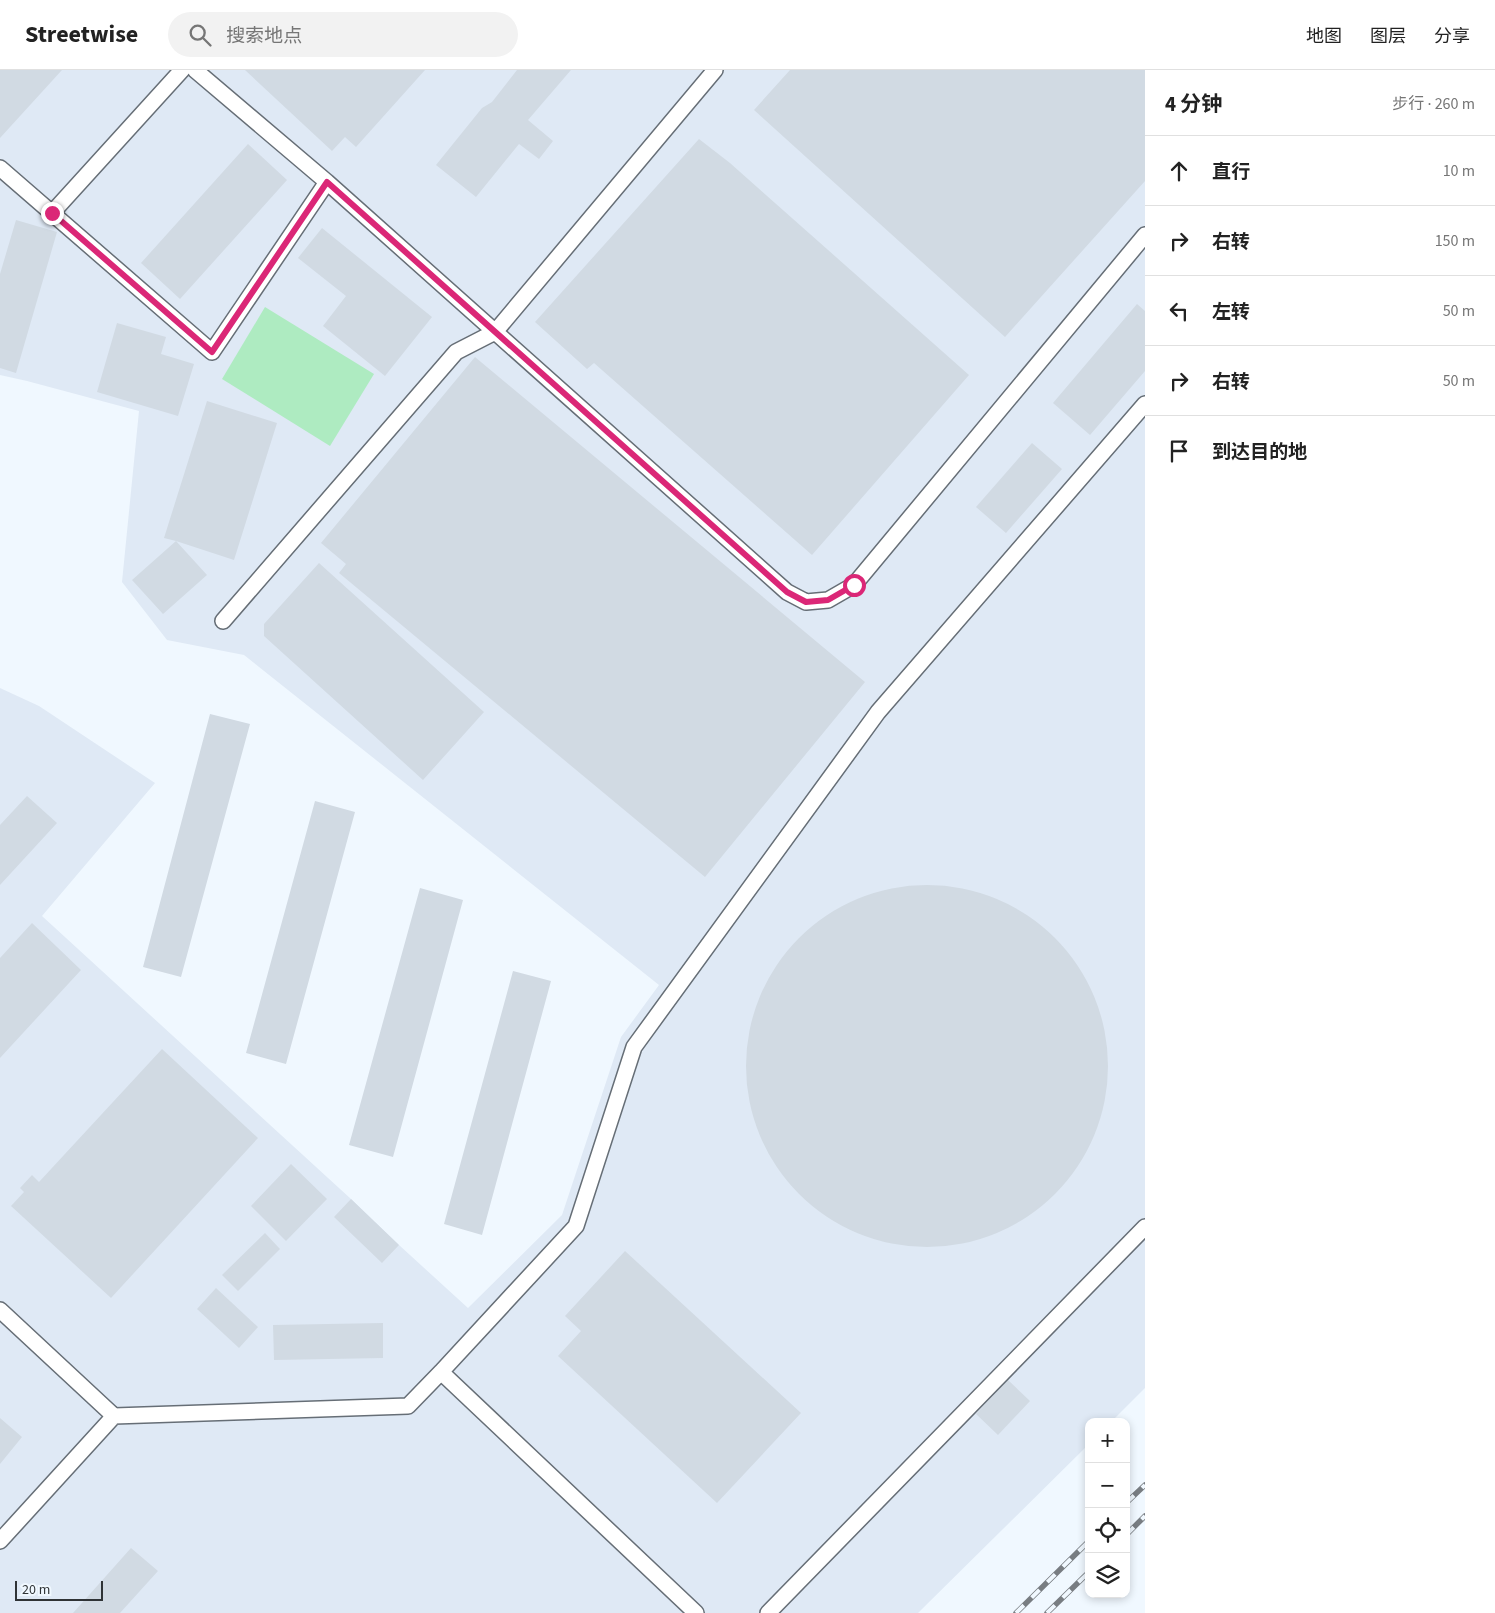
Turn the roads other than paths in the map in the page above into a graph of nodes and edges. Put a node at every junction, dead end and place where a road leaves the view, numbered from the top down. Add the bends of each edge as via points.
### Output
1 (182, 70) edge
2 (195, 70) edge
3 (715, 70) edge
4 (0, 168) edge
5 (327, 182) junction
6 (52, 213) junction
7 (1145, 236) edge
8 (495, 332) junction
9 (1145, 404) edge
10 (223, 621) dead end
11 (1145, 1227) edge
12 (0, 1310) edge
13 (441, 1372) junction
14 (114, 1416) junction
15 (0, 1541) edge
16 (696, 1613) edge
17 (768, 1613) edge

1 - 6 lane
2 - 5 lane
3 - 8 lane
4 - 6 lane
5 - 6 lane via 212,352
5 - 8 lane
7 - 8 lane via 854,585 828,600 806,602 787,592
8 - 10 lane via 456,352
9 - 13 lane via 860,736 634,1048 576,1226
11 - 17 lane
12 - 14 lane
13 - 14 lane via 408,1406
13 - 16 lane
14 - 15 lane

